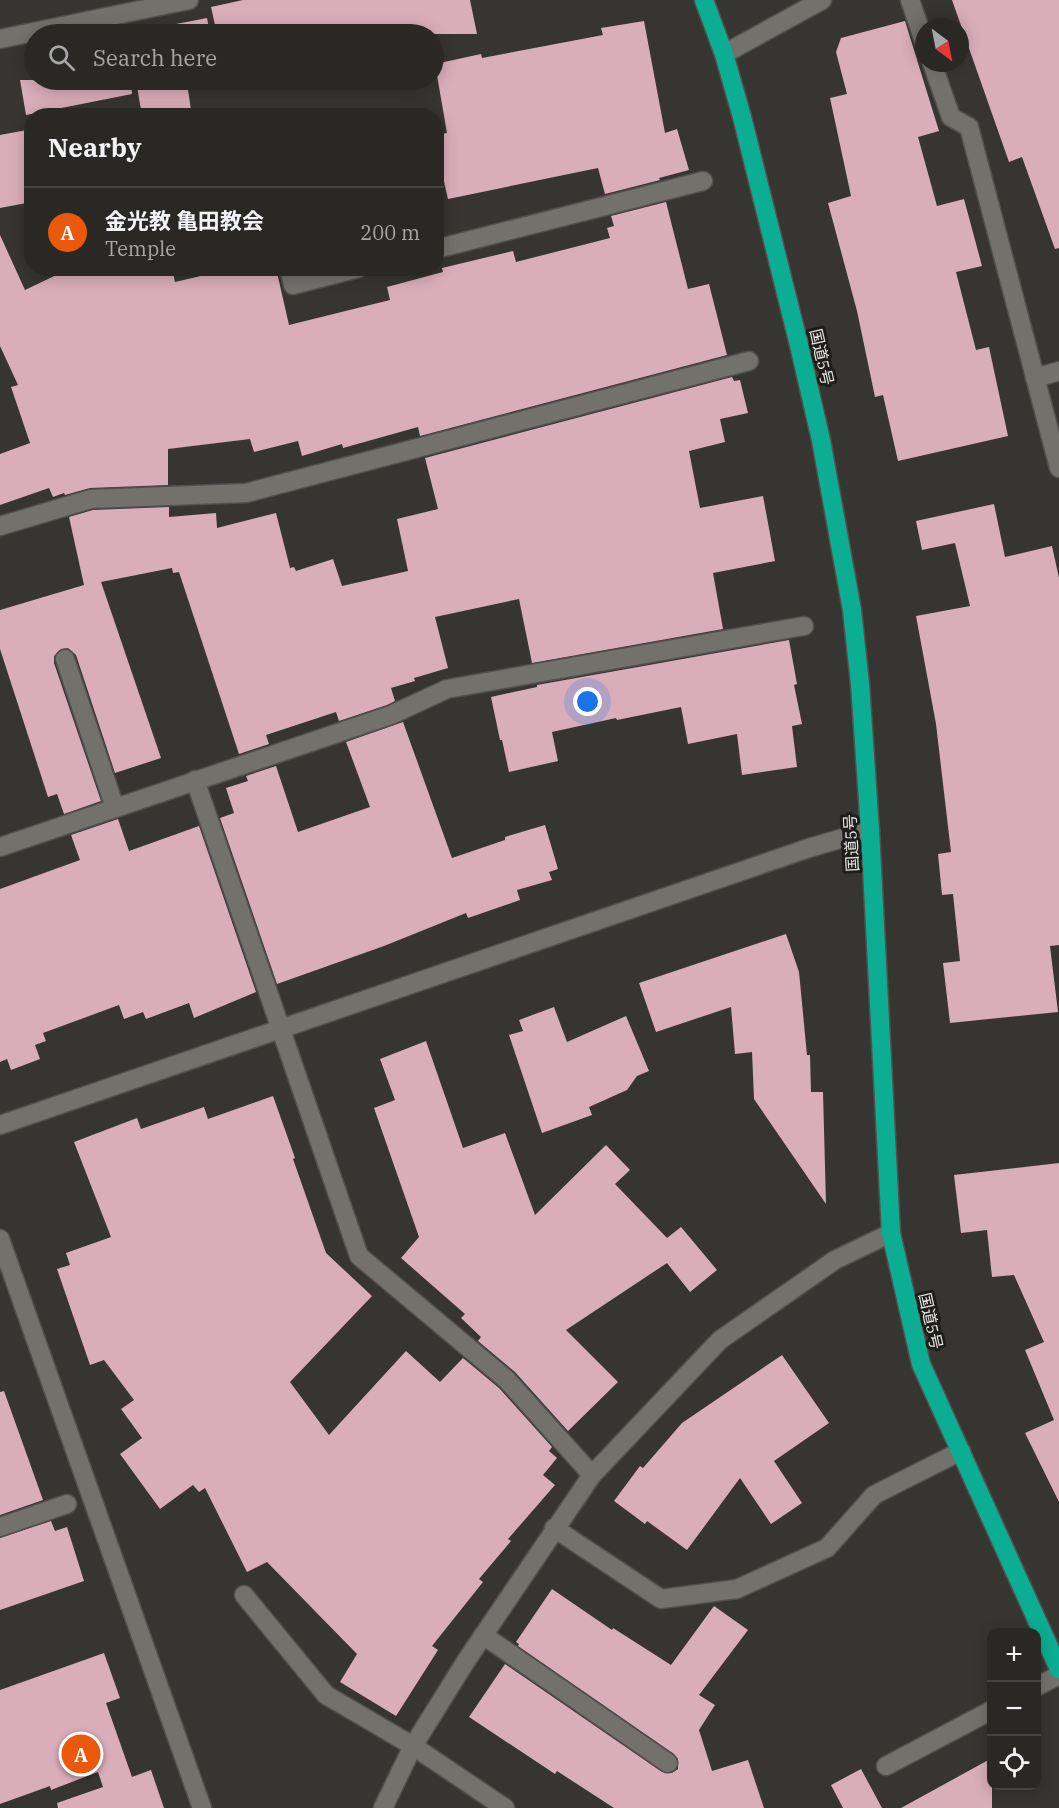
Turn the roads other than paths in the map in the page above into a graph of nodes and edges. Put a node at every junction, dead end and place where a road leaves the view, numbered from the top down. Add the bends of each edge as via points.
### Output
1 (189, 0) edge
2 (704, 0) edge
3 (822, 0) edge
4 (910, 0) edge
5 (916, 18) edge
6 (73, 24) edge
7 (24, 34) edge
8 (0, 39) edge
9 (724, 54) junction
10 (935, 72) edge
11 (703, 181) dead end
12 (444, 247) edge
13 (291, 276) edge
14 (328, 276) edge
15 (750, 361) dead end
16 (1059, 371) edge
17 (1035, 378) junction
18 (1059, 468) edge
19 (0, 526) edge
20 (804, 626) dead end
21 (65, 659) dead end
22 (195, 780) junction
23 (115, 808) junction
24 (870, 830) junction
25 (0, 847) edge
26 (281, 1028) junction
27 (0, 1125) edge
28 (891, 1233) junction
29 (0, 1239) edge
30 (961, 1451) junction
31 (592, 1475) junction
32 (67, 1504) dead end
33 (0, 1527) edge
34 (554, 1528) junction
35 (244, 1594) dead end
36 (483, 1635) junction
37 (1059, 1669) edge
38 (1059, 1675) edge
39 (1041, 1684) edge
40 (987, 1713) edge
41 (412, 1746) junction
42 (669, 1763) dead end
43 (886, 1766) dead end
44 (202, 1808) edge
45 (383, 1808) edge
46 (505, 1808) edge

1 - 6 street
2 - 9 highway, 国道5号
3 - 9 street
4 - 5 street
7 - 8 street
9 - 24 highway, 国道5号 via 821,440 852,610
10 - 17 street via 951,117 969,127
11 - 12 street
13 - 14 street via 294,285
15 - 19 street via 246,493 91,499
16 - 17 street
17 - 18 street
20 - 22 street via 447,689 392,715
21 - 23 street
22 - 23 street
22 - 26 street
23 - 25 street
24 - 26 street
24 - 28 highway, 国道5号
26 - 27 street
26 - 31 street via 359,1256 507,1380
28 - 30 highway, 国道5号 via 921,1364
28 - 31 street via 836,1260 720,1340
29 - 44 street
30 - 34 street via 874,1495 827,1548 737,1589 661,1599
30 - 37 highway, 国道5号
31 - 34 street
32 - 33 street
34 - 36 street
35 - 41 street via 326,1695
36 - 41 street
36 - 42 street
38 - 39 street
40 - 43 street
41 - 45 street
41 - 46 street

